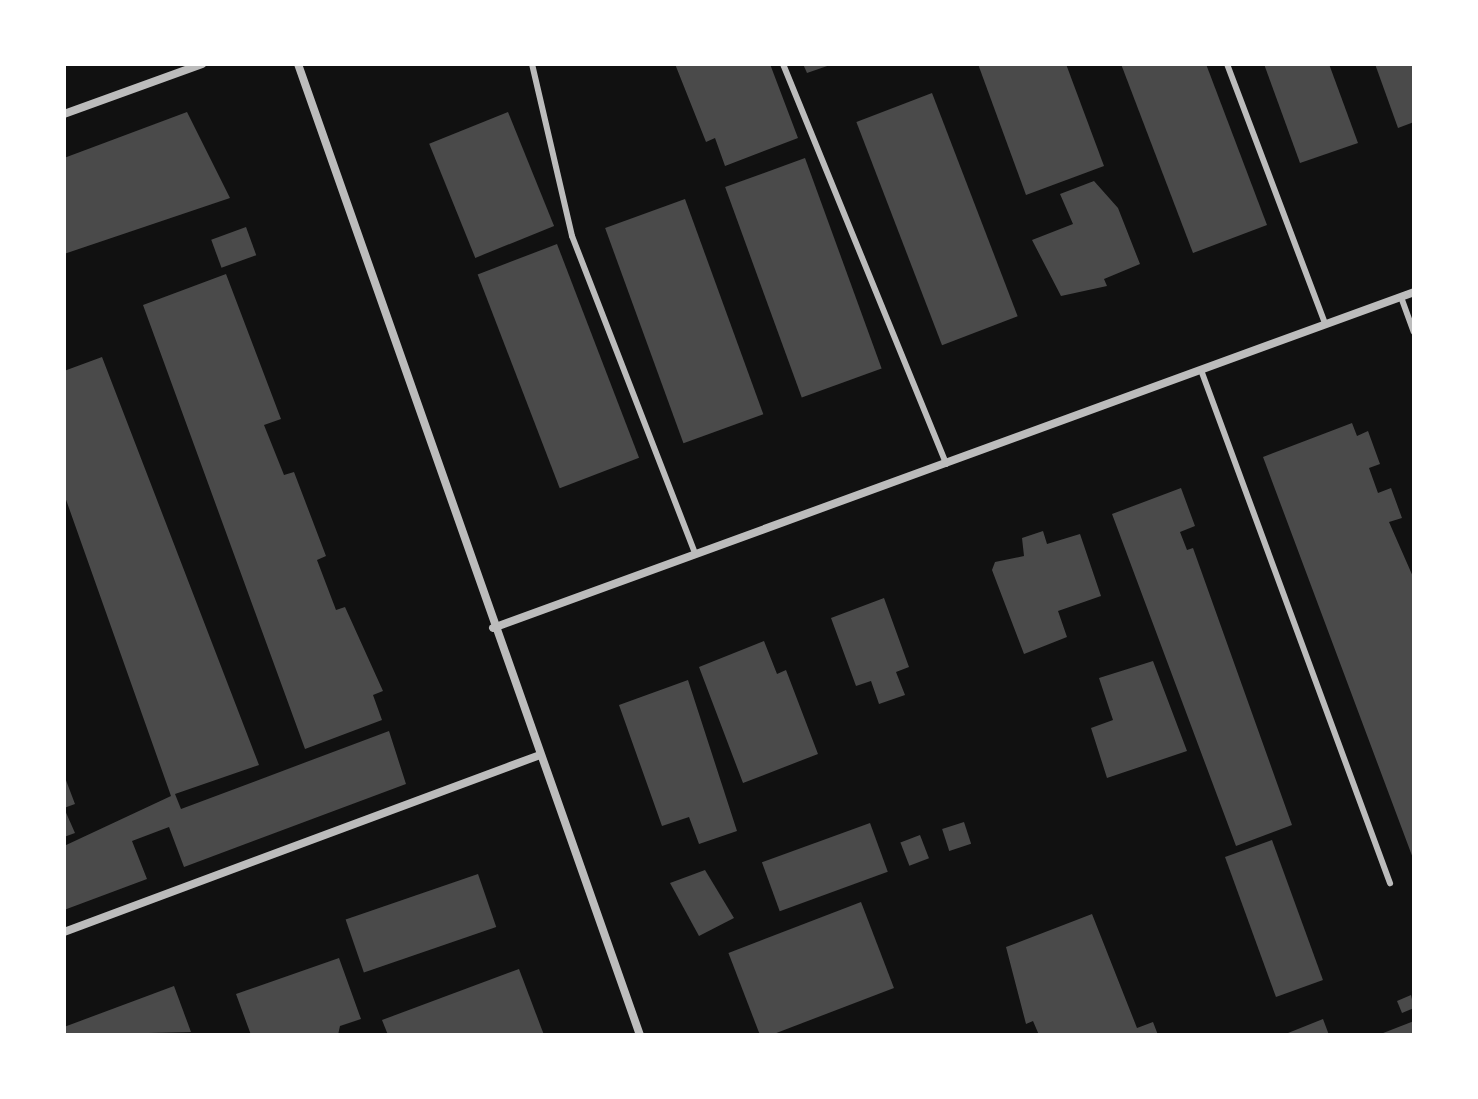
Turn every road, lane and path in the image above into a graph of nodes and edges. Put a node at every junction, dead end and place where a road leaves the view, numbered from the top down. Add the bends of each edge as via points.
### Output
1 (202, 64) edge
2 (298, 64) edge
3 (532, 64) edge
4 (783, 64) edge
5 (1227, 64) edge
6 (64, 114) edge
7 (1414, 292) edge
8 (1401, 297) junction
9 (1325, 324) junction
10 (1414, 332) edge
11 (1201, 370) junction
12 (946, 464) junction
13 (695, 553) junction
14 (493, 628) junction
15 (540, 755) junction
16 (1390, 883) dead end
17 (64, 932) edge
18 (640, 1035) edge

1 - 6 street
2 - 14 street
3 - 13 lane via 572,236
4 - 12 lane
5 - 9 lane
7 - 8 street
8 - 9 street
8 - 10 lane
9 - 11 street
11 - 12 street
11 - 16 lane
12 - 13 street
13 - 14 street
14 - 15 street
15 - 17 street
15 - 18 street

